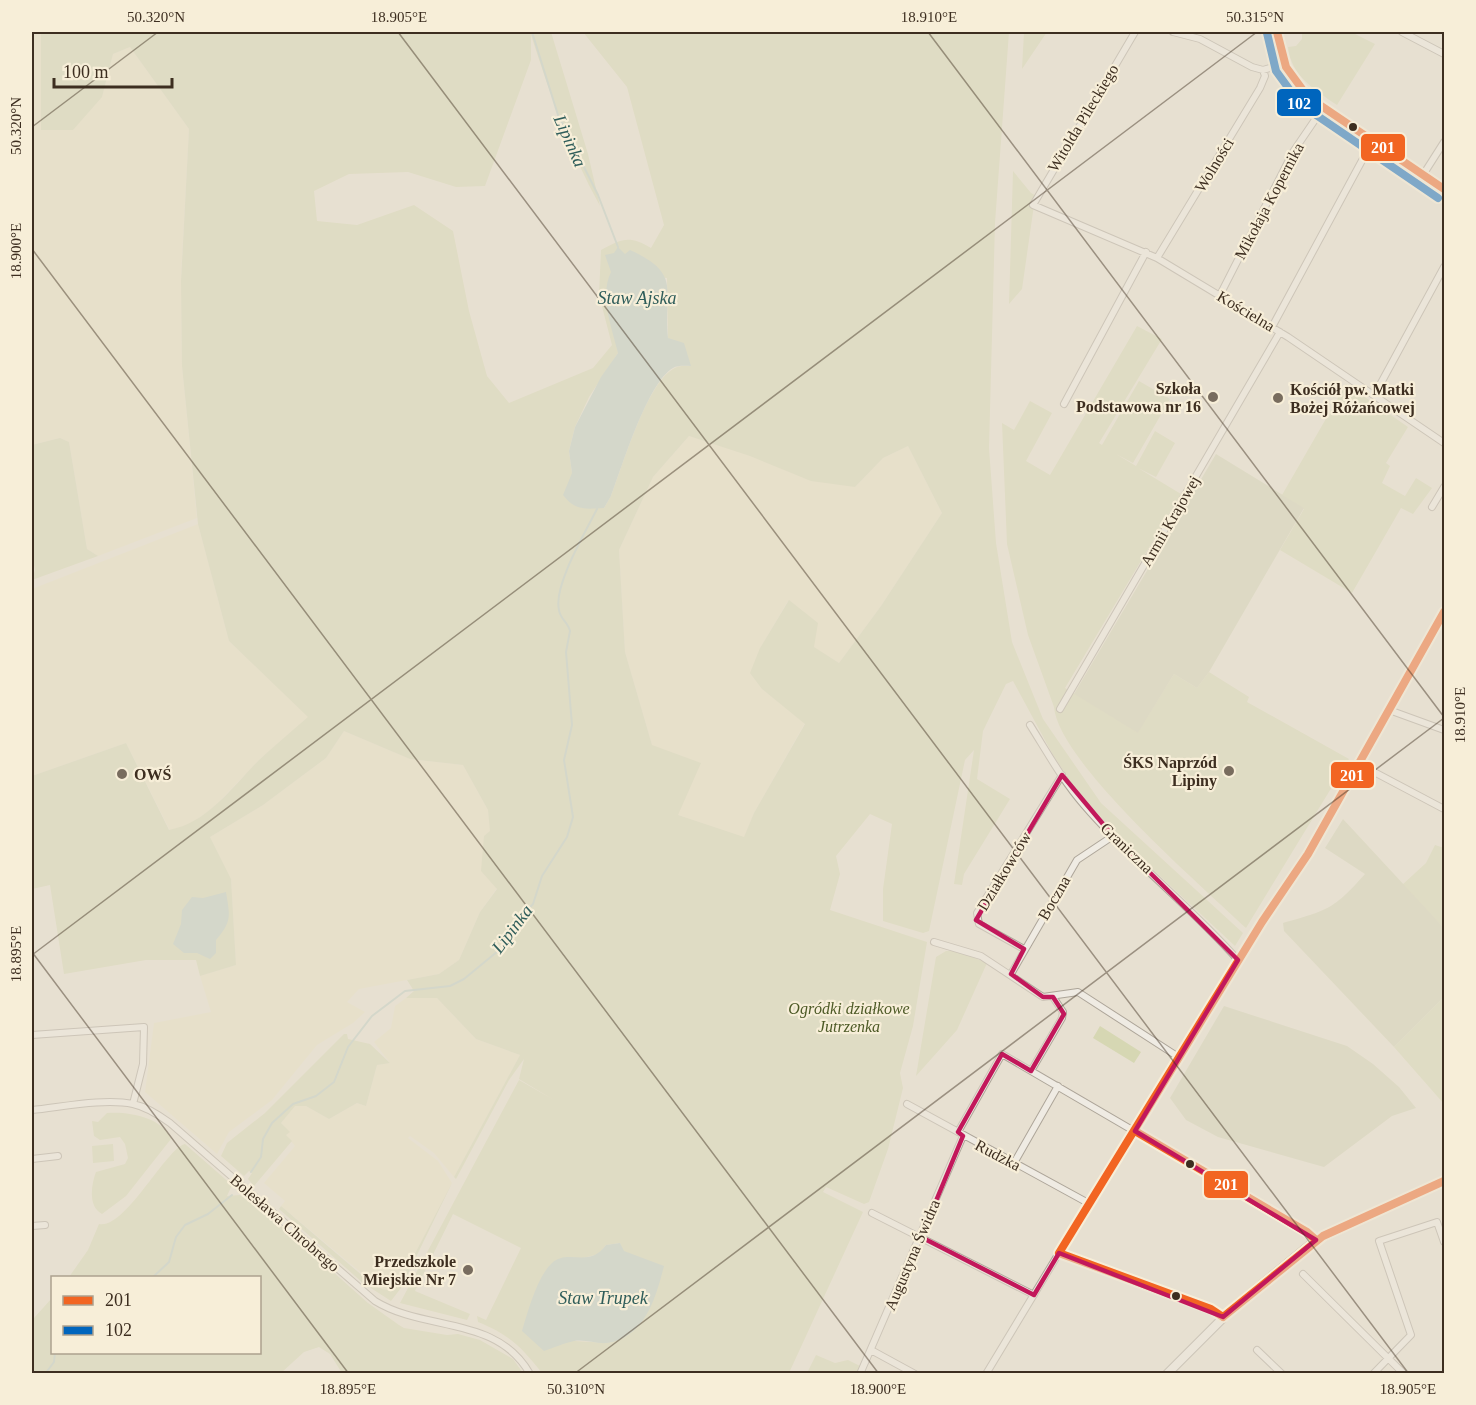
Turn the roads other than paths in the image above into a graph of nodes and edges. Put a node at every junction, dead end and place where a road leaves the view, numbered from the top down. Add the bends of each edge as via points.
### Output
1 (1135, 32) edge
2 (1173, 32) edge
3 (1277, 32) edge
4 (1402, 32) edge
5 (1196, 34) edge
6 (1444, 54) edge
7 (1284, 64) junction
8 (1263, 70) junction
9 (1323, 108) junction
10 (1372, 142) junction
11 (1444, 142) edge
12 (1423, 175) junction
13 (1444, 189) edge
14 (1033, 205) joint
15 (1146, 252) junction
16 (1157, 258) junction
17 (1444, 267) edge
18 (1220, 295) junction
19 (1272, 327) junction
20 (1280, 332) junction
21 (1375, 394) junction
22 (1064, 404) dead end
23 (1444, 443) edge
24 (1444, 487) edge
25 (1432, 507) dead end
26 (1444, 612) edge
27 (1060, 709) dead end
28 (1389, 710) junction
29 (1030, 725) dead end
30 (1444, 730) edge
31 (1359, 764) junction
32 (1062, 775) junction
33 (1444, 809) edge
34 (1113, 836) junction
35 (934, 942) dead end
36 (1024, 949) junction
37 (1238, 960) junction
38 (1011, 974) junction
39 (1053, 997) junction
40 (32, 1035) edge
41 (1180, 1058) junction
42 (1031, 1071) junction
43 (1058, 1086) junction
44 (133, 1104) junction
45 (907, 1104) dead end
46 (32, 1110) edge
47 (1135, 1131) junction
48 (960, 1134) junction
49 (58, 1156) dead end
50 (32, 1159) edge
51 (1014, 1163) junction
52 (1444, 1181) edge
53 (1090, 1204) junction
54 (872, 1213) dead end
55 (45, 1225) dead end
56 (32, 1226) edge
57 (921, 1237) junction
58 (1316, 1240) junction
59 (1444, 1242) edge
60 (1059, 1253) junction
61 (1303, 1274) dead end
62 (1034, 1295) junction
63 (1223, 1317) junction
64 (871, 1350) junction
65 (1257, 1350) dead end
66 (1388, 1359) junction
67 (530, 1374) edge
68 (860, 1374) edge
69 (915, 1374) edge
70 (986, 1374) edge
71 (1167, 1374) edge
72 (1282, 1374) edge
73 (1373, 1374) edge
74 (1404, 1374) edge

1 - 14 street, Witolda Pileckiego
2 - 5 street
3 - 7 street
4 - 6 street
5 - 8 street via 1241,62
7 - 8 street
7 - 9 street via 1298,87
8 - 16 street, Wolności via 1260,88
9 - 10 street
9 - 18 street, Mikołaja Kopernika via 1293,152
10 - 12 street
10 - 19 street
11 - 12 street
12 - 13 street
14 - 15 street, Kościelna
15 - 16 street, Kościelna
15 - 22 street
16 - 18 street, Kościelna
17 - 21 street
18 - 19 street, Kościelna
19 - 20 street, Kościelna
20 - 21 street, Kościelna
20 - 27 street, Armii Krajowej
21 - 23 street, Kościelna
24 - 25 street
26 - 28 street
28 - 30 street
28 - 31 street
29 - 32 street, Graniczna
31 - 33 street
31 - 37 street via 1308,854
32 - 34 street, Graniczna
32 - 36 street, Działkowców via 977,913 979,924
34 - 36 street, Boczna via 1077,860
34 - 37 street, Graniczna via 1200,918
35 - 38 street via 965,949
36 - 38 street, Boczna
37 - 41 street
38 - 39 street via 1043,997
39 - 41 street via 1078,992
39 - 42 street via 1062,1018
40 - 44 street via 144,1027 143,1065
41 - 47 street
42 - 43 street
42 - 48 street, Augustyna Świdra via 1002,1053
43 - 47 street
43 - 51 street
44 - 46 street, Bolesława Chrobrego
44 - 67 street, Bolesława Chrobrego via 150,1109 170,1123 375,1301 402,1315 490,1336 513,1352
45 - 48 street, Rudzka
47 - 53 street
47 - 58 street
48 - 51 street, Rudzka
48 - 57 street, Augustyna Świdra
49 - 50 street
51 - 53 street, Rudzka
52 - 58 street
53 - 60 street
54 - 57 street
55 - 56 street
57 - 62 street
57 - 64 street, Augustyna Świdra
58 - 63 street
59 - 66 street via 1437,1222 1379,1241 1411,1335
60 - 62 street
60 - 63 street via 1211,1309
61 - 66 street
62 - 70 street
63 - 71 street
64 - 68 street, Augustyna Świdra
64 - 69 street
65 - 72 street
66 - 73 street
66 - 74 street

